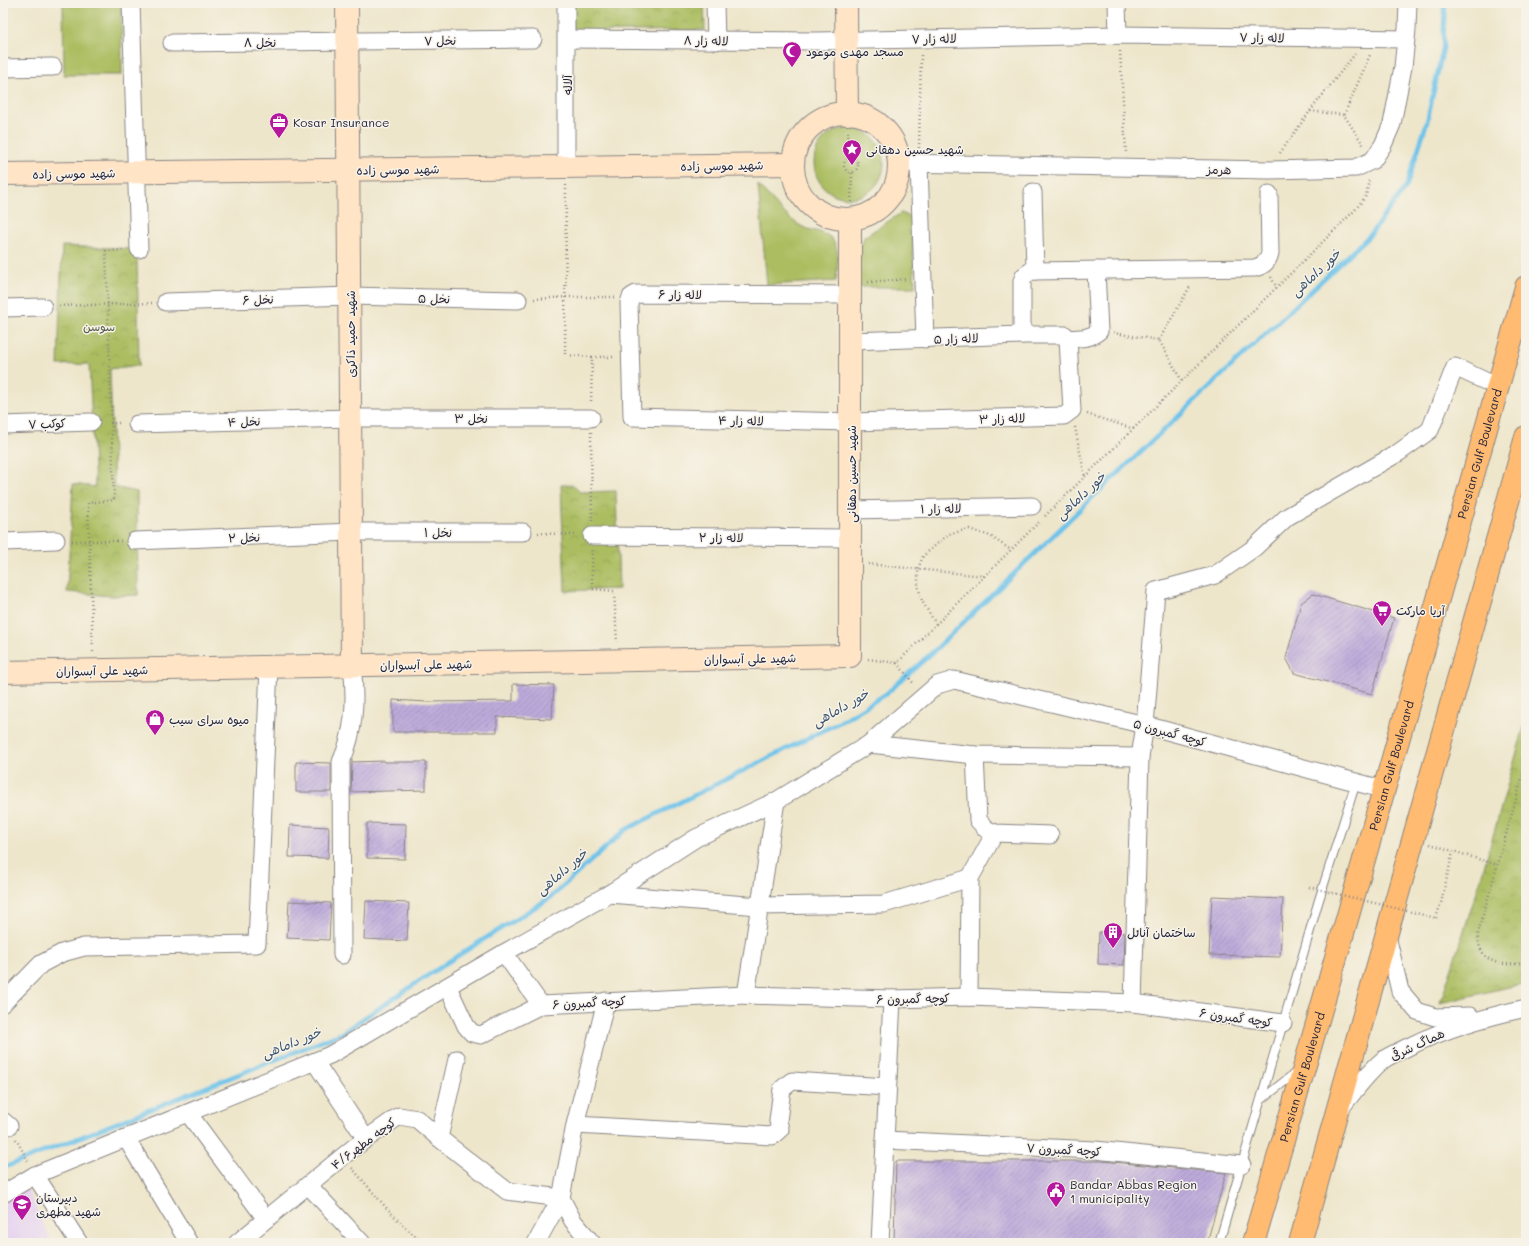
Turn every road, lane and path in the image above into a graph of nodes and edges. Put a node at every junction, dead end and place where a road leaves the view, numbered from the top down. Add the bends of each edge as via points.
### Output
1 (131, 3) edge
2 (347, 3) edge
3 (566, 3) edge
4 (715, 3) edge
5 (846, 3) edge
6 (1117, 3) edge
7 (1408, 3) edge
8 (1118, 35) junction
9 (1372, 38) junction
10 (1406, 38) junction
11 (533, 39) dead end
12 (566, 39) junction
13 (921, 39) junction
14 (846, 40) junction
15 (716, 41) junction
16 (348, 42) junction
17 (172, 43) dead end
18 (53, 67) dead end
19 (3, 68) edge
20 (1310, 112) junction
21 (847, 114) junction
22 (1344, 115) junction
23 (850, 157) junction
24 (1373, 160) junction
25 (793, 164) junction
26 (909, 164) junction
27 (566, 167) junction
28 (1127, 167) junction
29 (348, 169) junction
30 (1269, 170) junction
31 (136, 172) junction
32 (852, 173) junction
33 (3, 174) edge
34 (1033, 192) dead end
35 (1269, 194) dead end
36 (850, 219) junction
37 (139, 249) joint
38 (1201, 269) junction
39 (1096, 270) junction
40 (1035, 271) junction
41 (923, 278) junction
42 (1526, 287) edge
43 (850, 289) junction
44 (350, 296) junction
45 (631, 297) junction
46 (518, 300) joint
47 (166, 302) joint
48 (107, 305) junction
49 (42, 307) joint
50 (3, 308) edge
51 (1099, 331) junction
52 (1022, 335) junction
53 (1065, 337) junction
54 (926, 339) junction
55 (1159, 340) junction
56 (850, 342) junction
57 (630, 356) junction
58 (592, 357) dead end
59 (1182, 381) junction
60 (1498, 387) junction
61 (1072, 410) junction
62 (351, 418) junction
63 (591, 418) dead end
64 (91, 422) joint
65 (851, 422) junction
66 (111, 423) junction
67 (137, 424) joint
68 (3, 425) edge
69 (1134, 429) junction
70 (1526, 437) edge
71 (1085, 477) junction
72 (1032, 506) dead end
73 (851, 510) junction
74 (352, 532) junction
75 (523, 532) joint
76 (592, 536) joint
77 (851, 538) junction
78 (56, 540) joint
79 (90, 541) junction
80 (135, 541) joint
81 (3, 542) edge
82 (1011, 550) junction
83 (850, 562) junction
84 (918, 569) junction
85 (984, 576) junction
86 (936, 624) junction
87 (850, 656) junction
88 (897, 663) junction
89 (352, 665) junction
90 (269, 667) junction
91 (93, 670) junction
92 (3, 672) edge
93 (924, 697) junction
94 (1145, 725) junction
95 (868, 744) junction
96 (975, 755) junction
97 (1140, 757) junction
98 (1526, 764) edge
99 (1356, 782) junction
100 (1385, 790) junction
101 (776, 801) junction
102 (996, 833) junction
103 (1050, 835) dead end
104 (1414, 839) junction
105 (1453, 850) junction
106 (1497, 865) junction
107 (970, 878) junction
108 (1309, 886) dead end
109 (609, 894) junction
110 (759, 906) junction
111 (1387, 936) junction
112 (504, 953) junction
113 (342, 955) dead end
114 (1526, 962) edge
115 (448, 987) junction
116 (746, 995) junction
117 (969, 997) junction
118 (892, 999) junction
119 (606, 1001) junction
120 (3, 1003) edge
121 (1133, 1003) junction
122 (541, 1005) junction
123 (1526, 1008) edge
124 (1492, 1015) junction
125 (1283, 1024) junction
126 (457, 1060) dead end
127 (315, 1062) junction
128 (1306, 1064) junction
129 (887, 1087) junction
130 (1261, 1100) junction
131 (188, 1113) junction
132 (1337, 1114) junction
133 (6, 1124) edge
134 (575, 1125) junction
135 (126, 1138) junction
136 (438, 1138) junction
137 (366, 1139) junction
138 (885, 1140) junction
139 (343, 1156) junction
140 (1242, 1165) junction
141 (35, 1175) junction
142 (308, 1185) junction
143 (3, 1194) edge
144 (561, 1198) junction
145 (266, 1219) junction
146 (79, 1243) edge
147 (189, 1243) edge
148 (237, 1243) edge
149 (362, 1243) edge
150 (424, 1243) edge
151 (536, 1243) edge
152 (592, 1243) edge
153 (880, 1243) edge
154 (1219, 1243) edge
155 (1253, 1243) edge
156 (1300, 1243) edge

1 - 31 street
2 - 16 street, شهید حمید ذاکری
3 - 12 street, آلاله
4 - 15 street
5 - 14 street
6 - 8 street
7 - 10 street
8 - 9 street, لاله زار ۷
8 - 13 street, لاله زار ۷
8 - 28 path
9 - 10 street, لاله زار ۷
9 - 20 path
9 - 22 path
10 - 24 street via 1392,124
11 - 16 street, نخل ۷
12 - 15 street, لاله زار ۸
12 - 27 street, آلاله
13 - 14 street, لاله زار ۷
13 - 26 path
14 - 15 street, لاله زار ۸
14 - 21 street
16 - 17 street, نخل ۸
16 - 29 street, شهید حمید ذاکری
18 - 19 street
20 - 22 path
20 - 30 path
21 - 23 path
21 - 25 street via 820,119 806,131 797,146
21 - 26 street via 855,113 872,120 886,130
22 - 24 path
23 - 32 path via 845,160 844,166 846,171
23 - 32 path via 856,159 859,164 857,170
24 - 30 street, هرمز via 1356,168
24 - 59 path via 1366,196 1355,210
25 - 27 street, شهید موسی زاده
25 - 36 street via 795,182 804,198 822,213 833,218
26 - 28 street, هرمز
26 - 36 street via 898,178 892,194 881,207 867,216
26 - 41 street
27 - 29 street, شهید موسی زاده
28 - 30 street, هرمز
29 - 31 street, شهید موسی زاده
29 - 44 street, شهید حمید ذاکری
31 - 33 street, شهید موسی زاده
31 - 37 street
32 - 36 path
34 - 40 street
35 - 38 street via 1270,253 1263,265 1255,268
36 - 43 street, شهید حسین دهقانی
37 - 48 path via 106,251
38 - 39 street
38 - 55 path
39 - 40 street
39 - 51 street
40 - 52 street via 1027,273 1022,281
41 - 43 path
41 - 54 street
42 - 60 main road, Persian Gulf Boulevard
43 - 45 street, لاله زار ۶ via 636,294
43 - 56 street, شهید حسین دهقانی
44 - 46 street, نخل ۵
44 - 47 street, نخل ۶
44 - 62 street, شهید حمید ذاکری
45 - 46 path
45 - 57 street
47 - 48 path
48 - 49 path
48 - 66 path
49 - 50 street
51 - 53 street, لاله زار ۵ via 1089,337
51 - 55 path
52 - 53 street, لاله زار ۵
52 - 54 street, لاله زار ۵
53 - 61 street
54 - 56 street, لاله زار ۵
55 - 59 path
56 - 65 street, شهید حسین دهقانی
57 - 58 path
57 - 65 street, لاله زار ۴ via 632,417
59 - 69 path
60 - 94 street via 1455,367 1430,430 1398,453 1287,517 1254,548 1215,575 1156,591
60 - 100 main road, Persian Gulf Boulevard
61 - 65 street, لاله زار ۳ via 1064,416
61 - 69 path
61 - 71 path
62 - 63 street, نخل ۳
62 - 67 street, نخل ۴
62 - 74 street, شهید حمید ذاکری
64 - 66 path
64 - 68 street, کوکب ۷
65 - 73 street, شهید حسین دهقانی
66 - 67 path
66 - 79 path via 114,500 88,503
69 - 71 path
70 - 104 main road
71 - 82 path
72 - 73 street, لاله زار ۱
73 - 77 street, شهید حسین دهقانی
74 - 75 street, نخل ۱
74 - 80 street, نخل ۲
74 - 89 street, شهید حمید ذاکری
75 - 76 path
76 - 77 street, لاله زار ۲
77 - 83 street, شهید حسین دهقانی
78 - 79 path
78 - 81 street
79 - 80 path
79 - 91 path
82 - 84 path via 990,536 969,529 949,534 933,546 922,556
82 - 85 path
83 - 84 path
83 - 87 street, شهید حسین دهقانی
84 - 85 path
84 - 86 path via 918,586 922,600
85 - 86 path
86 - 88 path
87 - 88 path
87 - 89 street, شهید علی آبسواران
88 - 93 path
89 - 90 street, شهید علی آبسواران
89 - 113 street via 355,685 354,714 348,747 341,762
90 - 91 street, شهید علی آبسواران
90 - 120 street via 257,944 84,947 62,953 41,964
91 - 92 street, شهید علی آبسواران
93 - 94 street, کوچه گمبرون ۵ via 937,685 954,680
93 - 95 street
94 - 97 street
94 - 99 street, کوچه گمبرون ۵
95 - 96 street
95 - 101 street
96 - 97 street
96 - 102 street via 978,820 986,829
97 - 121 street
98 - 106 path
99 - 100 street, کوچه گمبرون ۵
99 - 125 lane
100 - 128 main road, Persian Gulf Boulevard
101 - 109 street via 696,838
101 - 110 street
102 - 103 street
102 - 107 street
104 - 105 path
104 - 111 main road
105 - 106 path
105 - 108 path, bridge via 1436,918
106 - 114 path via 1478,933 1480,950 1493,962 1516,965
107 - 110 street via 884,904
107 - 117 street
109 - 110 street
109 - 112 street
110 - 116 street
111 - 124 street, هماگ شرقی via 1400,991 1417,1010 1435,1017
111 - 132 main road
112 - 115 street
112 - 122 street
115 - 122 street via 466,1026 472,1033 480,1034
115 - 127 street
116 - 118 street, کوچه گمبرون ۶
116 - 119 street, کوچه گمبرون ۶
117 - 118 street, کوچه گمبرون ۶
117 - 121 street, کوچه گمبرون ۶
118 - 129 street
119 - 122 street, کوچه گمبرون ۶
119 - 134 street
121 - 125 street, کوچه گمبرون ۶
123 - 124 street, هماگ شرقی
124 - 132 street, هماگ شرقی via 1451,1028 1384,1059 1360,1084
125 - 130 lane
126 - 136 street
127 - 131 street
127 - 137 street
128 - 130 lane
128 - 155 main road, Persian Gulf Boulevard
129 - 134 street via 792,1081 782,1089 778,1121 780,1129 772,1136
129 - 138 street
130 - 140 lane
131 - 135 street
131 - 145 street
132 - 156 main road
133 - 141 path
134 - 144 street
135 - 141 street
135 - 147 street
136 - 137 street, کوچه مطهر۴/۶ via 418,1119 399,1116
136 - 144 street, کوچه مطهر۴/۶ via 507,1191
137 - 139 street, کوچه مطهر۴/۶
138 - 140 street, کوچه گمبرون ۷ via 1095,1150
138 - 153 street
139 - 142 street, کوچه مطهر۴/۶
139 - 150 path via 374,1194 415,1237
140 - 154 lane
141 - 143 street
141 - 146 street
142 - 145 street, کوچه مطهر۴/۶
142 - 149 street
144 - 151 street
144 - 152 street via 573,1221
145 - 148 street, کوچه مطهر۴/۶

